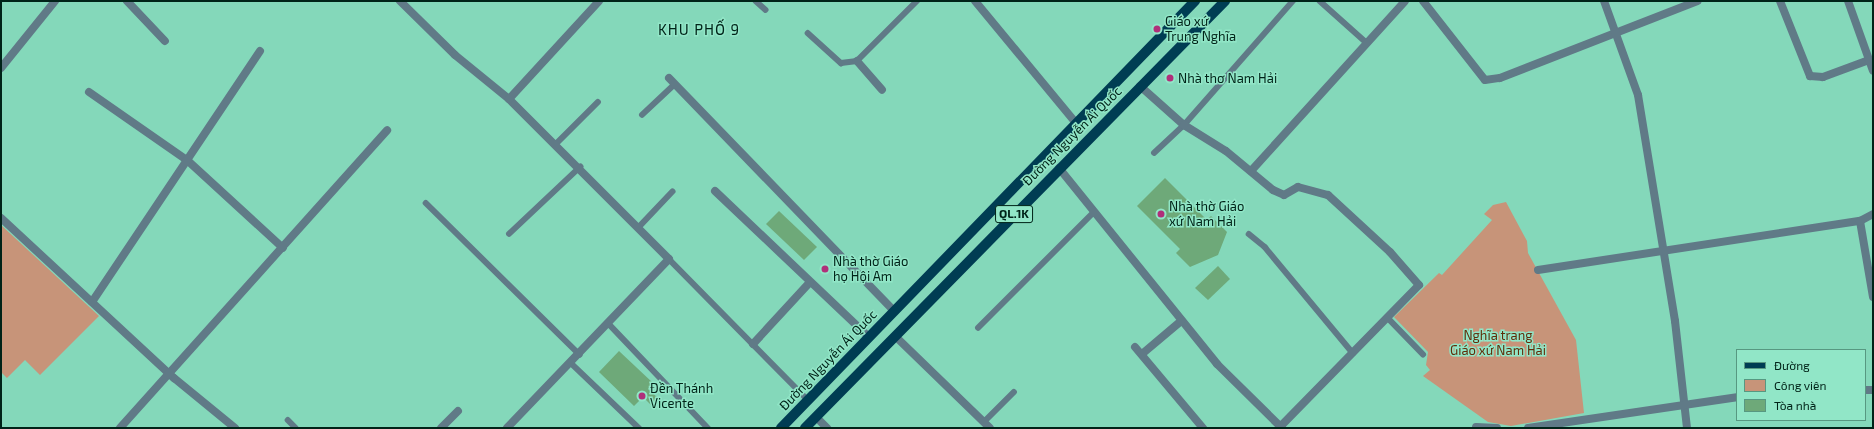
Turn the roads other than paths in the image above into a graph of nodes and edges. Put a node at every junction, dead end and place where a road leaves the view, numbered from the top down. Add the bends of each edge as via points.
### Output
1 (55, 1) edge
2 (127, 1) edge
3 (400, 1) edge
4 (599, 1) edge
5 (756, 1) edge
6 (917, 1) edge
7 (975, 1) edge
8 (1195, 1) edge
9 (1225, 1) edge
10 (1293, 1) edge
11 (1320, 1) edge
12 (1405, 1) edge
13 (1423, 1) edge
14 (1604, 1) edge
15 (1698, 1) edge
16 (1780, 1) edge
17 (1848, 1) edge
18 (766, 10) dead end
19 (808, 33) dead end
20 (1618, 33) junction
21 (165, 41) dead end
22 (1367, 44) junction
23 (260, 51) dead end
24 (1869, 60) junction
25 (857, 61) junction
26 (1, 68) edge
27 (1873, 71) edge
28 (672, 81) joint
29 (1140, 86) junction
30 (882, 90) dead end
31 (89, 92) dead end
32 (510, 99) junction
33 (598, 102) dead end
34 (642, 115) dead end
35 (1076, 123) junction
36 (1184, 125) junction
37 (388, 130) dead end
38 (556, 144) junction
39 (1154, 153) dead end
40 (187, 160) junction
41 (580, 167) junction
42 (1059, 168) junction
43 (1251, 171) junction
44 (715, 191) dead end
45 (672, 192) dead end
46 (426, 203) dead end
47 (1094, 212) junction
48 (1873, 214) edge
49 (1, 218) edge
50 (1860, 221) junction
51 (638, 228) junction
52 (509, 234) dead end
53 (1249, 234) dead end
54 (283, 248) junction
55 (1664, 251) junction
56 (669, 259) junction
57 (1538, 270) dead end
58 (810, 282) junction
59 (1873, 297) edge
60 (92, 302) junction
61 (894, 311) junction
62 (1388, 317) junction
63 (1181, 321) junction
64 (609, 324) junction
65 (978, 328) dead end
66 (894, 336) junction
67 (869, 337) junction
68 (753, 344) junction
69 (1136, 347) dead end
70 (1353, 353) junction
71 (1142, 354) junction
72 (1423, 354) dead end
73 (580, 355) junction
74 (572, 364) junction
75 (170, 374) junction
76 (1014, 392) dead end
77 (1736, 397) edge
78 (808, 400) junction
79 (1684, 403) junction
80 (458, 411) dead end
81 (816, 417) junction
82 (288, 420) dead end
83 (987, 425) edge
84 (1476, 427) dead end
85 (120, 428) edge
86 (235, 428) edge
87 (296, 428) edge
88 (441, 428) edge
89 (507, 428) edge
90 (640, 428) edge
91 (708, 428) edge
92 (781, 428) edge
93 (805, 428) edge
94 (827, 428) edge
95 (1203, 428) edge
96 (1280, 428) edge
97 (1497, 428) edge
98 (1528, 428) edge
99 (1686, 428) edge

1 - 26 street
2 - 21 street
3 - 32 street via 455,55
4 - 32 street
5 - 18 lane
6 - 25 lane
7 - 35 street
8 - 35 main road, Đường Nguyễn Ái Quốc / QL.1K
9 - 29 main road, Đường Nguyễn Ái Quốc / QL.1K
10 - 36 lane
11 - 22 lane
12 - 22 street
13 - 20 street via 1485,80 1500,78
14 - 20 street
15 - 20 street
16 - 24 street via 1810,76 1823,77
17 - 24 street
19 - 25 lane via 841,63
20 - 55 street via 1638,95
22 - 43 street
23 - 40 street
24 - 27 street
25 - 30 street
28 - 34 lane
28 - 61 street
29 - 36 street
29 - 42 main road, Đường Nguyễn Ái Quốc / QL.1K
31 - 40 street
32 - 38 street
33 - 38 lane
35 - 61 main road, Đường Nguyễn Ái Quốc / QL.1K
36 - 39 lane
36 - 43 street
37 - 54 street
38 - 41 street
40 - 54 street
40 - 60 street
41 - 51 street
41 - 52 lane
42 - 47 street
42 - 66 main road, Đường Nguyễn Ái Quốc / QL.1K
43 - 62 street via 1284,195 1298,187 1328,195 1390,252 1419,284
44 - 58 street
45 - 51 lane
46 - 73 lane
47 - 63 street
47 - 65 lane
48 - 50 street
49 - 60 street
50 - 55 street
50 - 59 street
51 - 56 street
53 - 70 lane via 1265,247
54 - 75 street
55 - 57 street
55 - 79 street
56 - 64 street
56 - 68 lane
58 - 67 street
58 - 68 street
60 - 75 street
61 - 67 main road, Đường Nguyễn Ái Quốc / QL.1K
62 - 70 street
62 - 72 lane
63 - 71 street
63 - 96 street via 1217,364
64 - 73 street
64 - 91 lane
66 - 81 main road, Đường Nguyễn Ái Quốc / QL.1K
66 - 83 street
67 - 78 main road, Đường Nguyễn Ái Quốc / QL.1K
68 - 78 lane
69 - 71 street
70 - 96 street
71 - 95 street
73 - 74 street
74 - 89 street
74 - 90 lane
75 - 85 street
75 - 86 street
76 - 83 lane
77 - 79 street
78 - 92 main road, Đường Nguyễn Ái Quốc / QL.1K
79 - 98 street
79 - 99 street
80 - 88 street
81 - 93 main road, Đường Nguyễn Ái Quốc / QL.1K
81 - 94 street
82 - 87 lane
84 - 97 street

